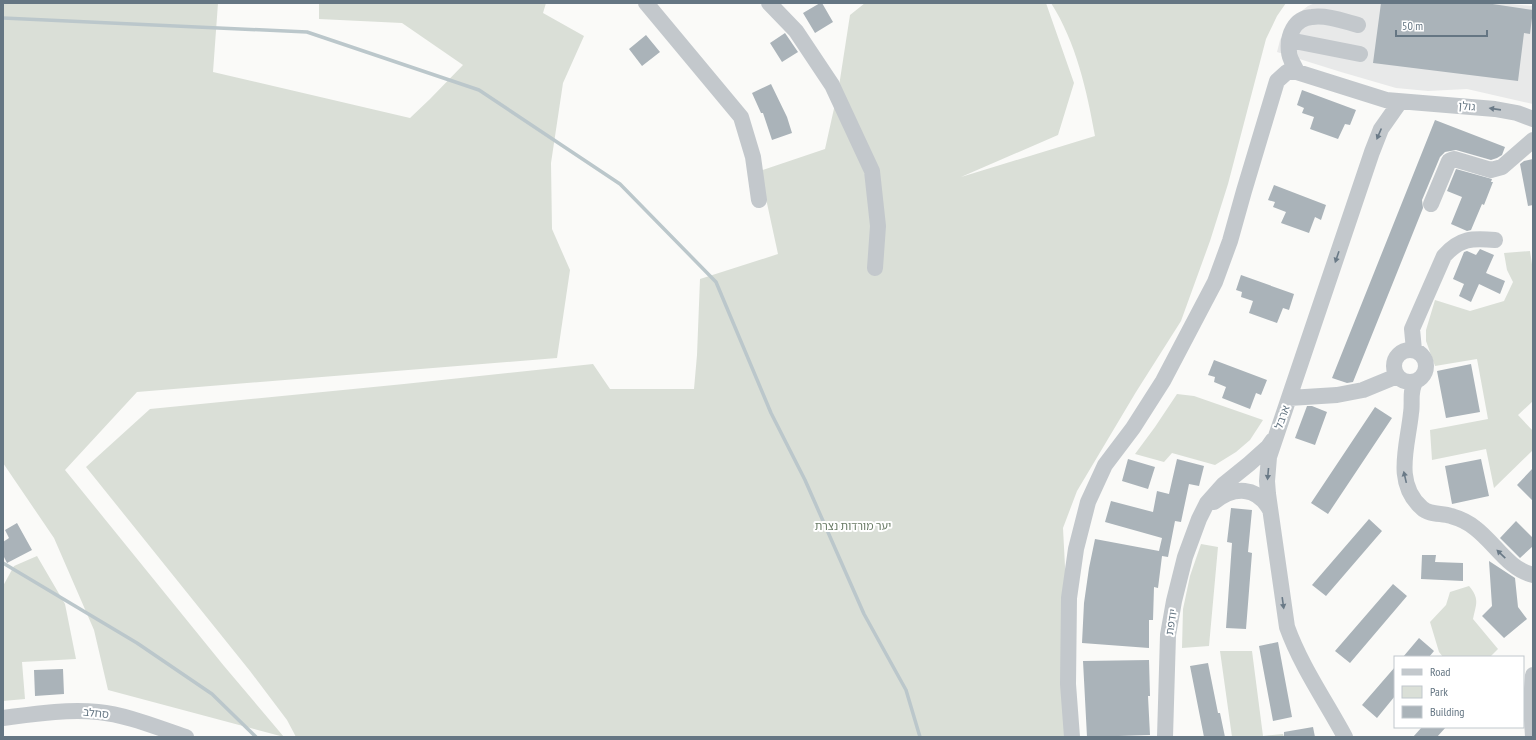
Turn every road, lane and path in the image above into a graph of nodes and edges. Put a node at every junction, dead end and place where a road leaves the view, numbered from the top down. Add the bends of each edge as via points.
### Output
1 (646, 3) edge
2 (769, 3) edge
3 (1358, 25) dead end
4 (1289, 40) junction
5 (1360, 54) dead end
6 (1297, 72) junction
7 (1400, 102) junction
8 (1533, 119) edge
9 (1533, 140) edge
10 (759, 200) dead end
11 (1431, 204) dead end
12 (1495, 240) dead end
13 (875, 268) dead end
14 (1414, 350) junction
15 (1397, 376) junction
16 (1416, 381) junction
17 (1289, 398) junction
18 (1277, 433) junction
19 (1270, 510) junction
20 (1203, 511) junction
21 (1533, 575) edge
22 (1533, 675) edge
23 (3, 718) edge
24 (186, 737) edge
25 (1072, 737) edge
26 (1165, 737) edge
27 (1345, 737) edge
28 (1533, 737) edge

1 - 10 street via 741,117 753,156
2 - 13 street via 796,31 832,85 872,171 878,226
3 - 4 street via 1324,17 1310,17 1299,21 1292,29
4 - 5 street
4 - 6 street via 1288,53
6 - 7 street, גולן
6 - 25 street via 1287,72 1277,80 1230,241 1215,282 1163,381 1133,428 1105,465 1088,502 1076,549 1069,598 1068,684
8 -> 7 street, גולן via 1495,109
7 -> 17 street, ארבל via 1381,129 1372,152
9 - 11 street via 1502,167 1492,170 1454,159 1449,161
12 - 14 street via 1476,238 1461,241 1444,256 1412,329
14 - 15 street via 1407,350 1398,355 1394,366
14 - 16 street via 1423,357 1426,367 1424,374
15 - 16 street via 1406,382
15 - 17 street via 1363,390 1337,395
21 -> 16 street via 1513,566 1474,528 1450,515 1422,509 1411,496 1403,468 1412,387
17 - 18 street, ארבל
18 -> 19 street, ארבל via 1267,481
18 - 20 street, יודפת via 1268,446 1223,485
19 - 20 street, יודפת via 1258,494 1232,491
19 -> 27 street, ארבל via 1287,627 1293,645
20 - 26 street, יודפת via 1185,557 1168,635
22 - 28 street
23 - 24 street, סחלב via 79,711 99,712 124,717

